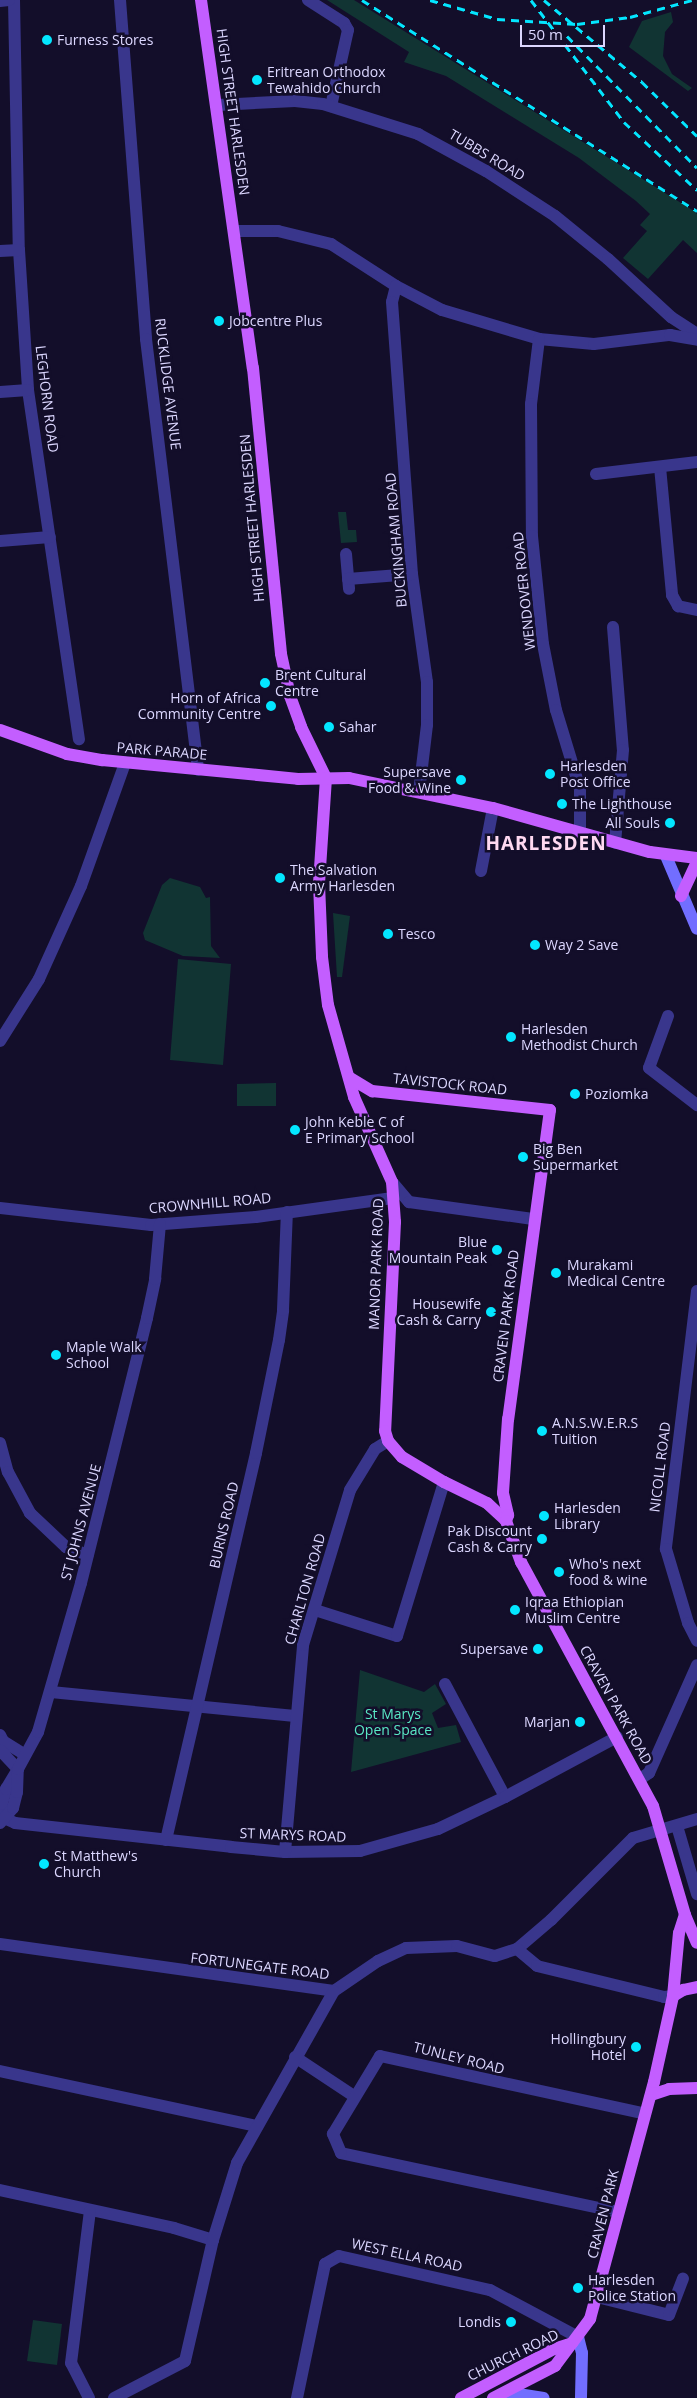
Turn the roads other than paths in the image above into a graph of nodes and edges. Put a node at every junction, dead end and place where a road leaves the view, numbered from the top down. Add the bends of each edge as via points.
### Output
1 (9, 0) edge
2 (14, 0) edge
3 (120, 0) edge
4 (201, 0) edge
5 (308, 0) edge
6 (0, 1) edge
7 (218, 105) junction
8 (331, 106) junction
9 (234, 231) junction
10 (20, 250) junction
11 (0, 251) edge
12 (396, 286) junction
13 (697, 334) edge
14 (539, 339) junction
15 (697, 340) edge
16 (28, 390) junction
17 (0, 392) edge
18 (697, 462) edge
19 (660, 467) junction
20 (596, 474) dead end
21 (50, 537) junction
22 (0, 541) edge
23 (346, 554) dead end
24 (412, 574) junction
25 (697, 610) edge
26 (613, 627) dead end
27 (0, 731) edge
28 (79, 739) dead end
29 (125, 763) junction
30 (198, 770) junction
31 (326, 778) junction
32 (419, 792) junction
33 (493, 808) junction
34 (575, 833) junction
35 (615, 843) junction
36 (666, 856) junction
37 (697, 858) edge
38 (697, 862) edge
39 (481, 871) dead end
40 (681, 896) junction
41 (697, 929) edge
42 (668, 1016) dead end
43 (0, 1041) edge
44 (350, 1078) junction
45 (372, 1091) junction
46 (358, 1103) junction
47 (697, 1105) edge
48 (392, 1182) junction
49 (393, 1198) junction
50 (0, 1208) edge
51 (287, 1212) junction
52 (533, 1219) junction
53 (160, 1224) junction
54 (697, 1291) edge
55 (388, 1441) junction
56 (0, 1443) edge
57 (444, 1482) junction
58 (503, 1492) junction
59 (487, 1503) junction
60 (506, 1520) junction
61 (88, 1555) junction
62 (315, 1610) junction
63 (697, 1641) edge
64 (697, 1665) edge
65 (445, 1684) dead end
66 (51, 1692) junction
67 (196, 1706) junction
68 (295, 1716) junction
69 (0, 1735) edge
70 (617, 1737) junction
71 (0, 1750) edge
72 (24, 1755) junction
73 (18, 1769) junction
74 (640, 1779) junction
75 (505, 1797) junction
76 (697, 1819) edge
77 (2, 1820) edge
78 (677, 1826) junction
79 (663, 1829) junction
80 (166, 1840) junction
81 (285, 1852) junction
82 (697, 1894) edge
83 (685, 1915) junction
84 (697, 1942) edge
85 (0, 1944) edge
86 (517, 1949) junction
87 (697, 1987) edge
88 (334, 1991) junction
89 (673, 1996) junction
90 (295, 2056) junction
91 (0, 2071) edge
92 (655, 2073) junction
93 (697, 2088) edge
94 (669, 2089) junction
95 (651, 2095) junction
96 (354, 2096) junction
97 (645, 2114) junction
98 (257, 2126) junction
99 (0, 2190) edge
100 (90, 2210) junction
101 (618, 2212) junction
102 (213, 2240) junction
103 (683, 2279) dead end
104 (597, 2297) junction
105 (575, 2340) junction
106 (140, 2392) edge
107 (506, 2392) junction
108 (90, 2398) edge
109 (114, 2398) edge
110 (297, 2398) edge
111 (461, 2398) edge
112 (494, 2398) edge
113 (544, 2398) edge
114 (581, 2398) edge

1 - 6 street
2 - 10 street, LEGHORN ROAD
3 - 30 street, RUCKLIDGE AVENUE via 146,338
4 - 7 main road, HIGH STREET HARLESDEN
5 - 8 street via 344,23 348,30
7 - 8 street, TUBBS ROAD via 295,101
7 - 9 main road, HIGH STREET HARLESDEN
8 - 13 street, TUBBS ROAD via 418,134 486,171 579,234 671,317
9 - 12 street via 278,231 330,244
9 - 31 main road, HIGH STREET HARLESDEN via 253,368 281,654 301,728
10 - 11 street
10 - 16 street, LEGHORN ROAD
12 - 14 street via 442,310
12 - 24 street, BUCKINGHAM ROAD via 392,302
14 - 15 street via 594,344 670,334
14 - 34 street, WENDOVER ROAD via 531,404 532,536 543,644 556,710 580,789
16 - 17 street
16 - 21 street, LEGHORN ROAD
18 - 19 street
19 - 20 street
19 - 25 street via 672,595 678,606
21 - 22 street
21 - 28 street, LEGHORN ROAD
23 - 24 street via 348,584
24 - 32 street, BUCKINGHAM ROAD via 427,682 427,725
26 - 35 street via 623,750
27 - 29 main road, PARK PARADE via 80,757
29 - 30 main road, PARK PARADE
29 - 43 street via 81,886 39,979
30 - 31 main road, PARK PARADE via 298,779
31 - 32 main road via 350,778
31 - 44 main road, MANOR PARK ROAD via 320,872 322,957 328,1005
32 - 33 main road
33 - 34 main road
33 - 39 street
34 - 35 main road
35 - 36 main road
36 - 37 main road
36 - 40 street
38 - 40 main road
40 - 41 street
42 - 47 street via 649,1068
44 - 45 main road, TAVISTOCK ROAD
44 - 46 main road, MANOR PARK ROAD
45 - 46 main road
45 - 52 main road, TAVISTOCK ROAD via 550,1110
46 - 48 main road, MANOR PARK ROAD
48 - 49 main road, MANOR PARK ROAD
48 - 52 street via 409,1202
49 - 51 street, CROWNHILL ROAD
49 - 55 main road, MANOR PARK ROAD via 385,1430
50 - 53 street, CROWNHILL ROAD
51 - 53 street, CROWNHILL ROAD
51 - 67 street, BURNS ROAD via 283,1310 278,1340 256,1453
52 - 58 main road, CRAVEN PARK ROAD via 508,1419
53 - 61 street, ST JOHNS AVENUE via 155,1279 147,1318
54 - 63 street, NICOLL ROAD via 666,1549
55 - 57 main road via 402,1457
55 - 62 street, CHARLTON ROAD via 375,1449 350,1490
56 - 61 street via 8,1472 30,1513 66,1547
57 - 59 main road
57 - 62 street via 397,1636
58 - 59 main road
58 - 60 main road, CRAVEN PARK ROAD via 508,1515
59 - 60 main road
60 - 70 main road, CRAVEN PARK ROAD via 521,1562
61 - 66 street, ST JOHNS AVENUE
62 - 68 street, CHARLTON ROAD via 303,1645
64 - 74 street via 651,1768
65 - 75 street
66 - 67 street
66 - 72 street, ST JOHNS AVENUE via 38,1732
67 - 68 street
67 - 80 street, BURNS ROAD
68 - 81 street, CHARLTON ROAD
69 - 72 street via 3,1741
70 - 74 main road, CRAVEN PARK ROAD
70 - 75 street, ST MARYS ROAD
71 - 73 street
72 - 73 street, ST JOHNS AVENUE
73 - 77 street, ST JOHNS AVENUE via 6,1788
74 - 79 main road, CRAVEN PARK ROAD
75 - 81 street, ST MARYS ROAD via 438,1828 360,1851
76 - 78 street
77 - 80 street, ST MARYS ROAD
78 - 79 street
78 - 82 street
79 - 83 main road, CRAVEN PARK ROAD
79 - 86 street via 633,1838 552,1920
80 - 81 street, ST MARYS ROAD
83 - 84 main road, CRAVEN PARK ROAD
83 - 89 main road, CRAVEN PARK ROAD via 679,1933
85 - 88 street, FORTUNEGATE ROAD
86 - 88 street, FORTUNEGATE ROAD via 495,1956 457,1946 406,1948 378,1961
86 - 89 street via 524,1959 537,1966 664,1997
87 - 89 main road
88 - 90 street
89 - 92 main road, CRAVEN PARK
90 - 96 street
90 - 98 street
91 - 98 street
92 - 94 main road
92 - 95 main road, CRAVEN PARK
93 - 94 main road
94 - 95 main road
95 - 97 main road, CRAVEN PARK
96 - 97 street, TUNLEY ROAD via 380,2056
96 - 101 street via 333,2134 341,2153
97 - 101 main road, CRAVEN PARK
98 - 102 street via 237,2163
99 - 100 street
100 - 102 street
100 - 108 street via 70,2364
101 - 104 main road, CRAVEN PARK
102 - 106 street via 185,2361
103 - 104 street via 669,2315
104 - 105 main road, CRAVEN PARK via 590,2320
105 - 107 main road, CHURCH ROAD via 555,2366
105 - 110 street, WEST ELLA ROAD via 490,2290 339,2256 326,2264
105 - 111 main road, CHURCH ROAD
105 - 114 street via 582,2353
106 - 109 street
107 - 112 main road, CHURCH ROAD
107 - 113 street

